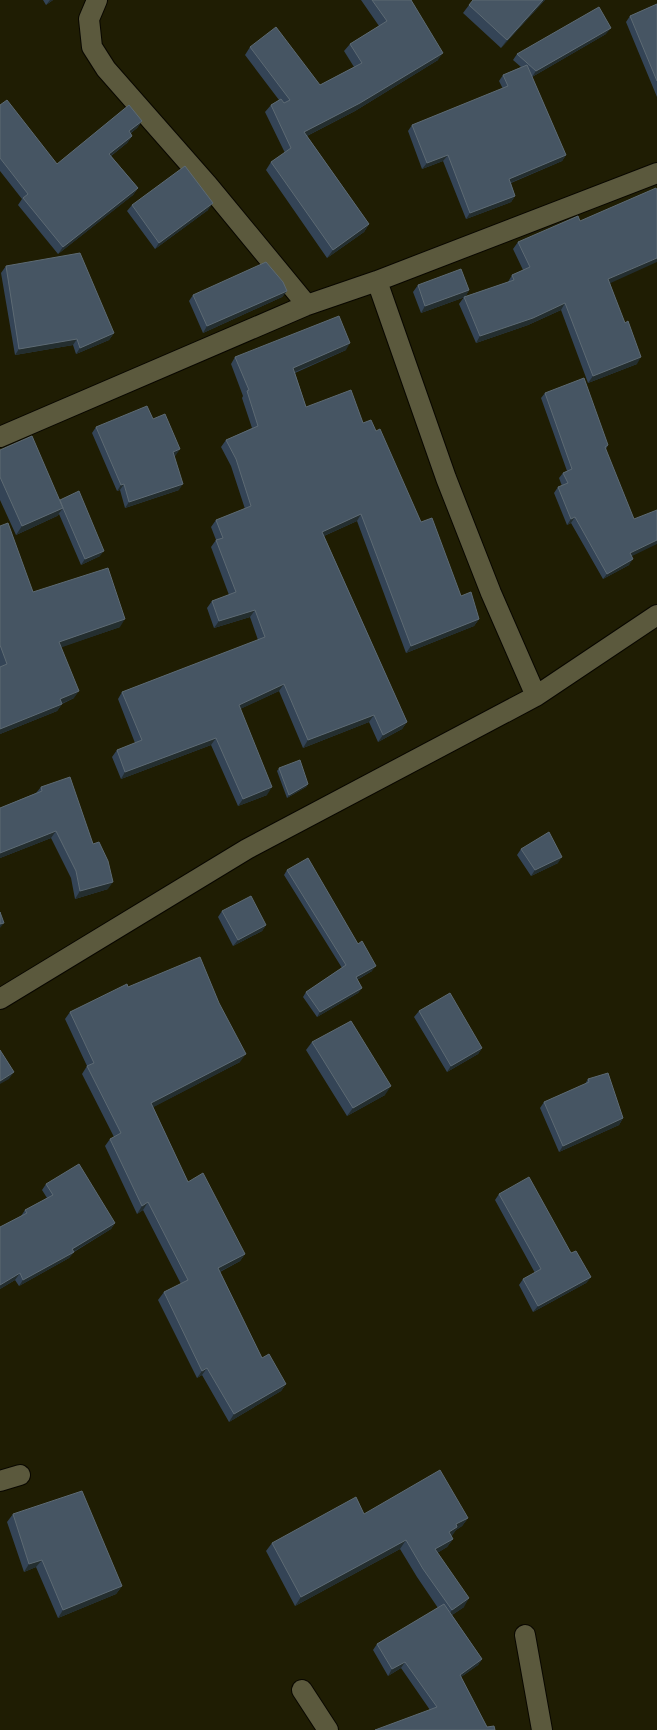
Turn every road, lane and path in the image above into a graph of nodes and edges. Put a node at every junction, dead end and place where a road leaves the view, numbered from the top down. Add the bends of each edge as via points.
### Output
1 (97, 0) edge
2 (657, 173) edge
3 (377, 281) junction
4 (307, 305) junction
5 (0, 437) edge
6 (657, 615) edge
7 (536, 696) junction
8 (0, 999) edge
9 (20, 1475) dead end
10 (0, 1481) edge
11 (524, 1635) dead end
12 (302, 1690) dead end
13 (328, 1730) edge
14 (542, 1730) edge

1 - 4 street via 89,19 92,47 106,69
2 - 3 street
3 - 4 street
3 - 7 street via 446,478 491,593
4 - 5 street
6 - 7 street
7 - 8 street via 247,849
9 - 10 street
11 - 14 street
12 - 13 street

